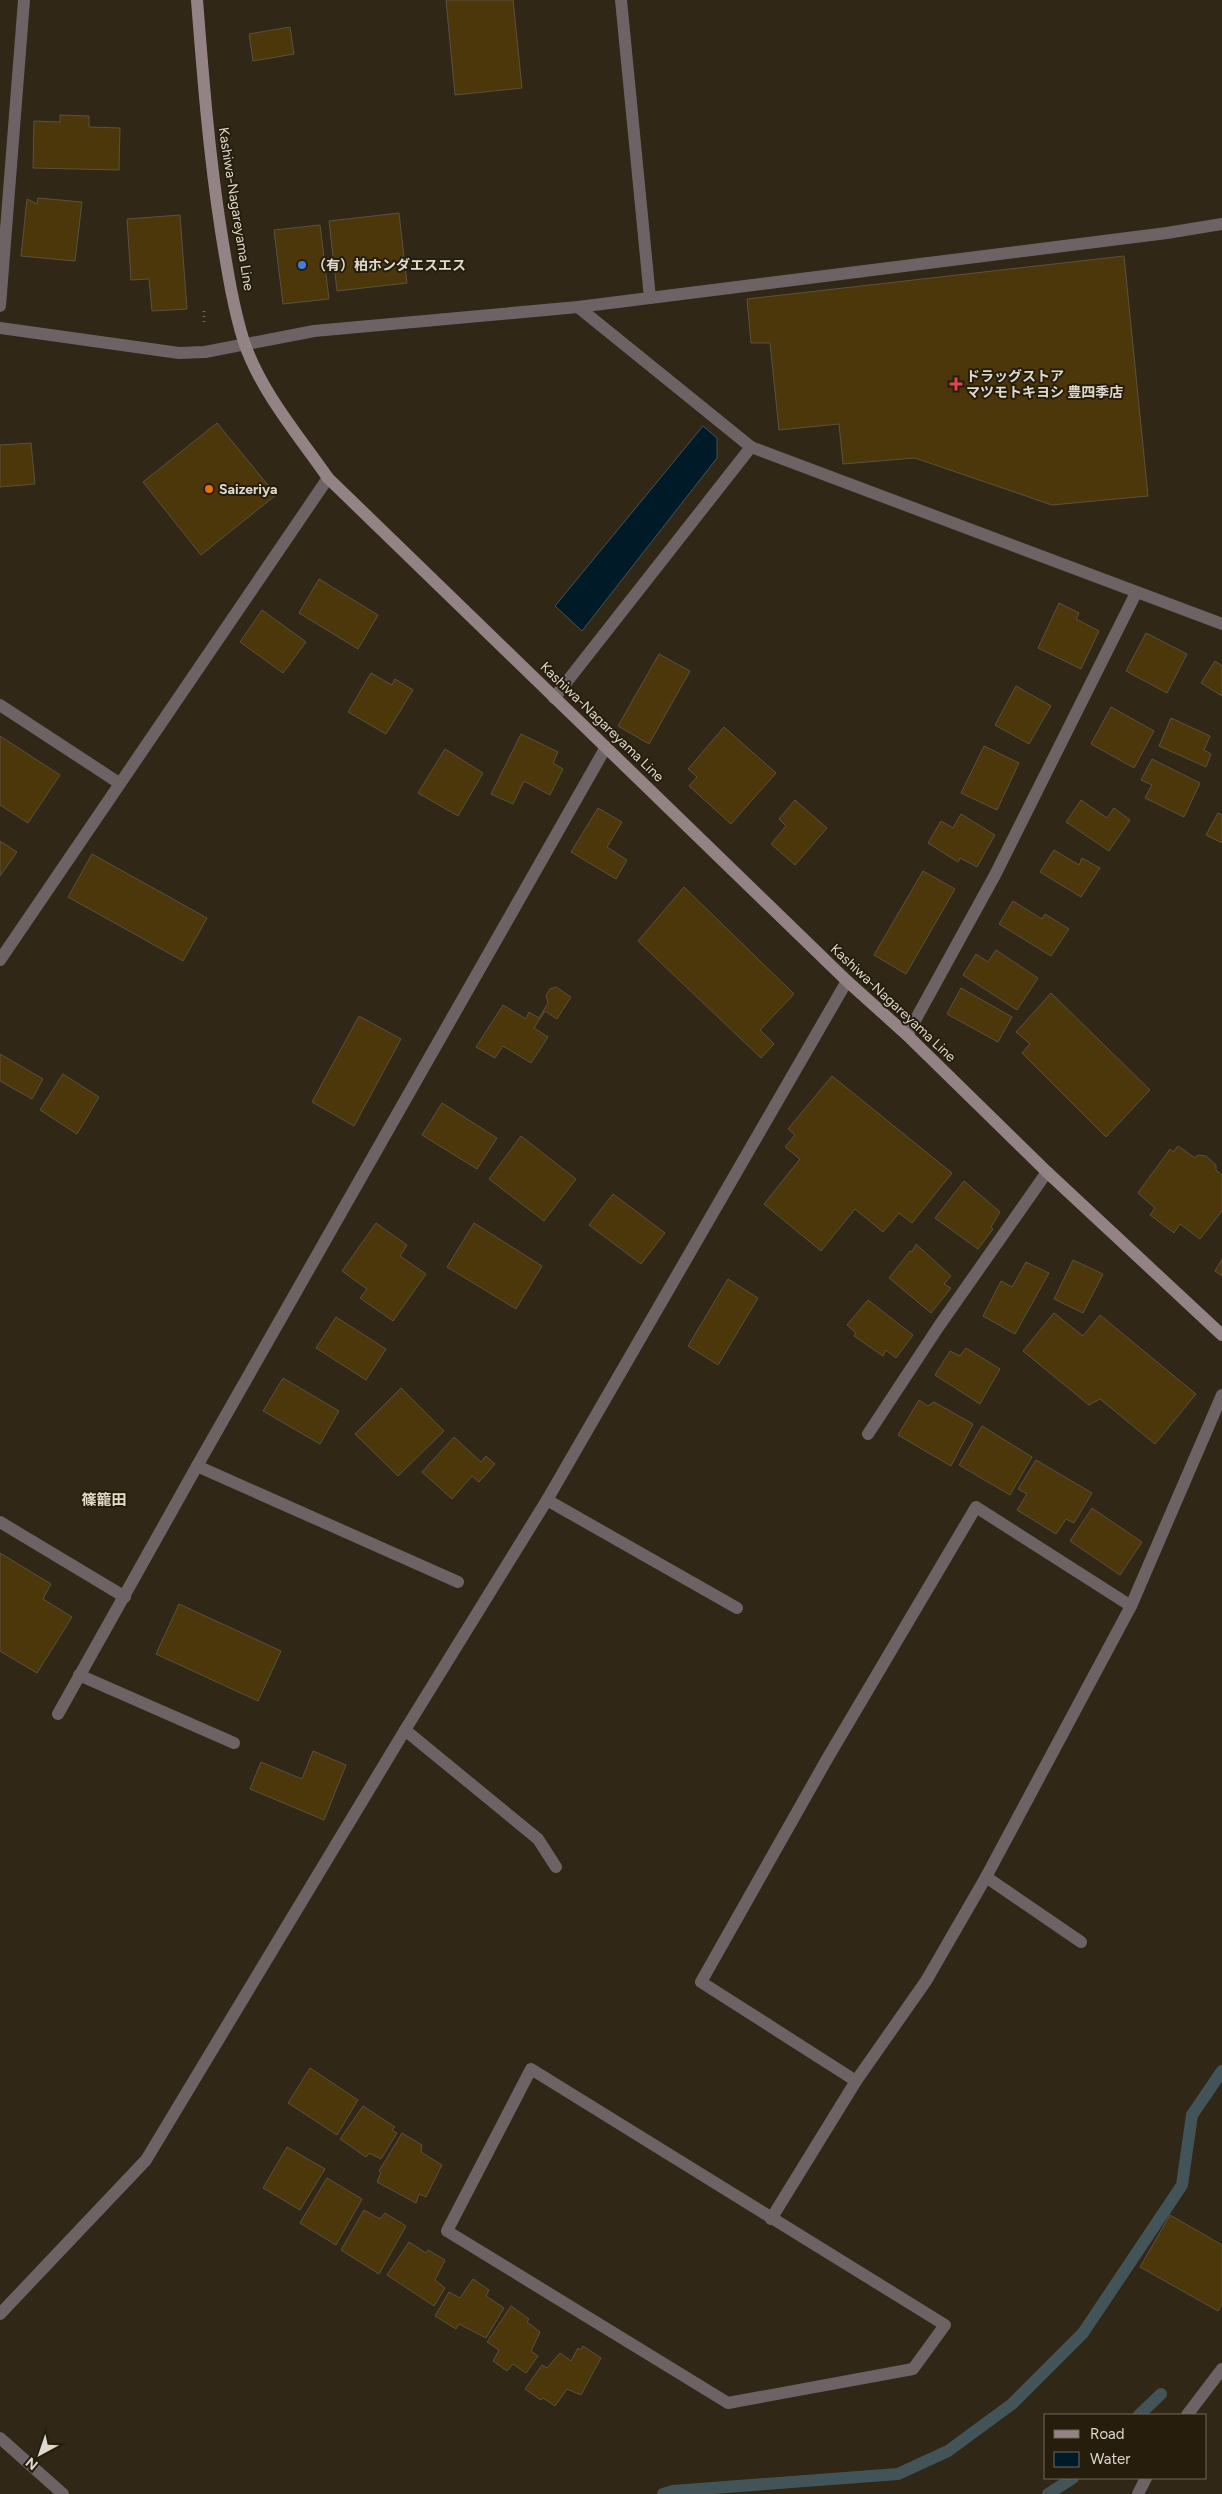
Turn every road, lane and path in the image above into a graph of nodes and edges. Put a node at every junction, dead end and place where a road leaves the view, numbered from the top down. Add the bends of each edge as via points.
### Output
1 (24, 0) edge
2 (197, 0) edge
3 (621, 0) edge
4 (1222, 224) edge
5 (650, 298) junction
6 (0, 306) edge
7 (578, 306) junction
8 (0, 328) edge
9 (244, 343) junction
10 (751, 447) junction
11 (328, 478) junction
12 (1136, 593) junction
13 (1222, 624) edge
14 (554, 698) junction
15 (0, 705) edge
16 (606, 747) junction
17 (119, 783) junction
18 (0, 960) edge
19 (847, 981) junction
20 (907, 1035) junction
21 (1048, 1172) junction
22 (1222, 1336) edge
23 (1222, 1395) edge
24 (868, 1434) dead end
25 (197, 1466) junction
26 (547, 1500) junction
27 (0, 1522) edge
28 (458, 1582) dead end
29 (125, 1596) junction
30 (1131, 1606) junction
31 (737, 1608) dead end
32 (79, 1675) junction
33 (58, 1714) dead end
34 (405, 1730) junction
35 (234, 1743) dead end
36 (556, 1867) dead end
37 (986, 1876) junction
38 (1081, 1942) dead end
39 (856, 2081) junction
40 (771, 2219) junction
41 (0, 2314) edge
42 (1222, 2369) edge
43 (1188, 2414) edge
44 (0, 2438) edge
45 (1146, 2479) edge
46 (63, 2494) edge
47 (1138, 2494) edge

1 - 6 street
2 - 9 main road, Kashiwa-Nagareyama Line via 216,200
3 - 5 street
4 - 5 street
5 - 7 street
7 - 9 street via 314,331
7 - 10 street
8 - 9 street via 179,353 205,352
9 - 11 main road, Kashiwa-Nagareyama Line via 268,391
10 - 12 street
10 - 14 street
11 - 14 main road, Kashiwa-Nagareyama Line
11 - 17 street
12 - 13 street
12 - 20 street via 995,875
14 - 16 main road, Kashiwa-Nagareyama Line
15 - 17 street
16 - 19 main road, Kashiwa-Nagareyama Line
16 - 25 street
17 - 18 street
19 - 20 main road, Kashiwa-Nagareyama Line
19 - 26 street
20 - 21 main road, Kashiwa-Nagareyama Line
21 - 22 main road, Kashiwa-Nagareyama Line
21 - 24 street via 939,1326
23 - 30 street
25 - 28 street
25 - 29 street
26 - 31 street
26 - 34 street
27 - 29 street
29 - 32 street
30 - 37 street
30 - 39 street via 976,1508 827,1759 700,1982
32 - 33 street
32 - 35 street
34 - 36 street via 538,1839
34 - 41 street via 146,2160
37 - 38 street
37 - 39 street via 926,1981
39 - 40 street
40 - 40 street via 530,2069 447,2231 728,2403 913,2369 945,2325
42 - 43 street
44 - 46 street
45 - 47 street

